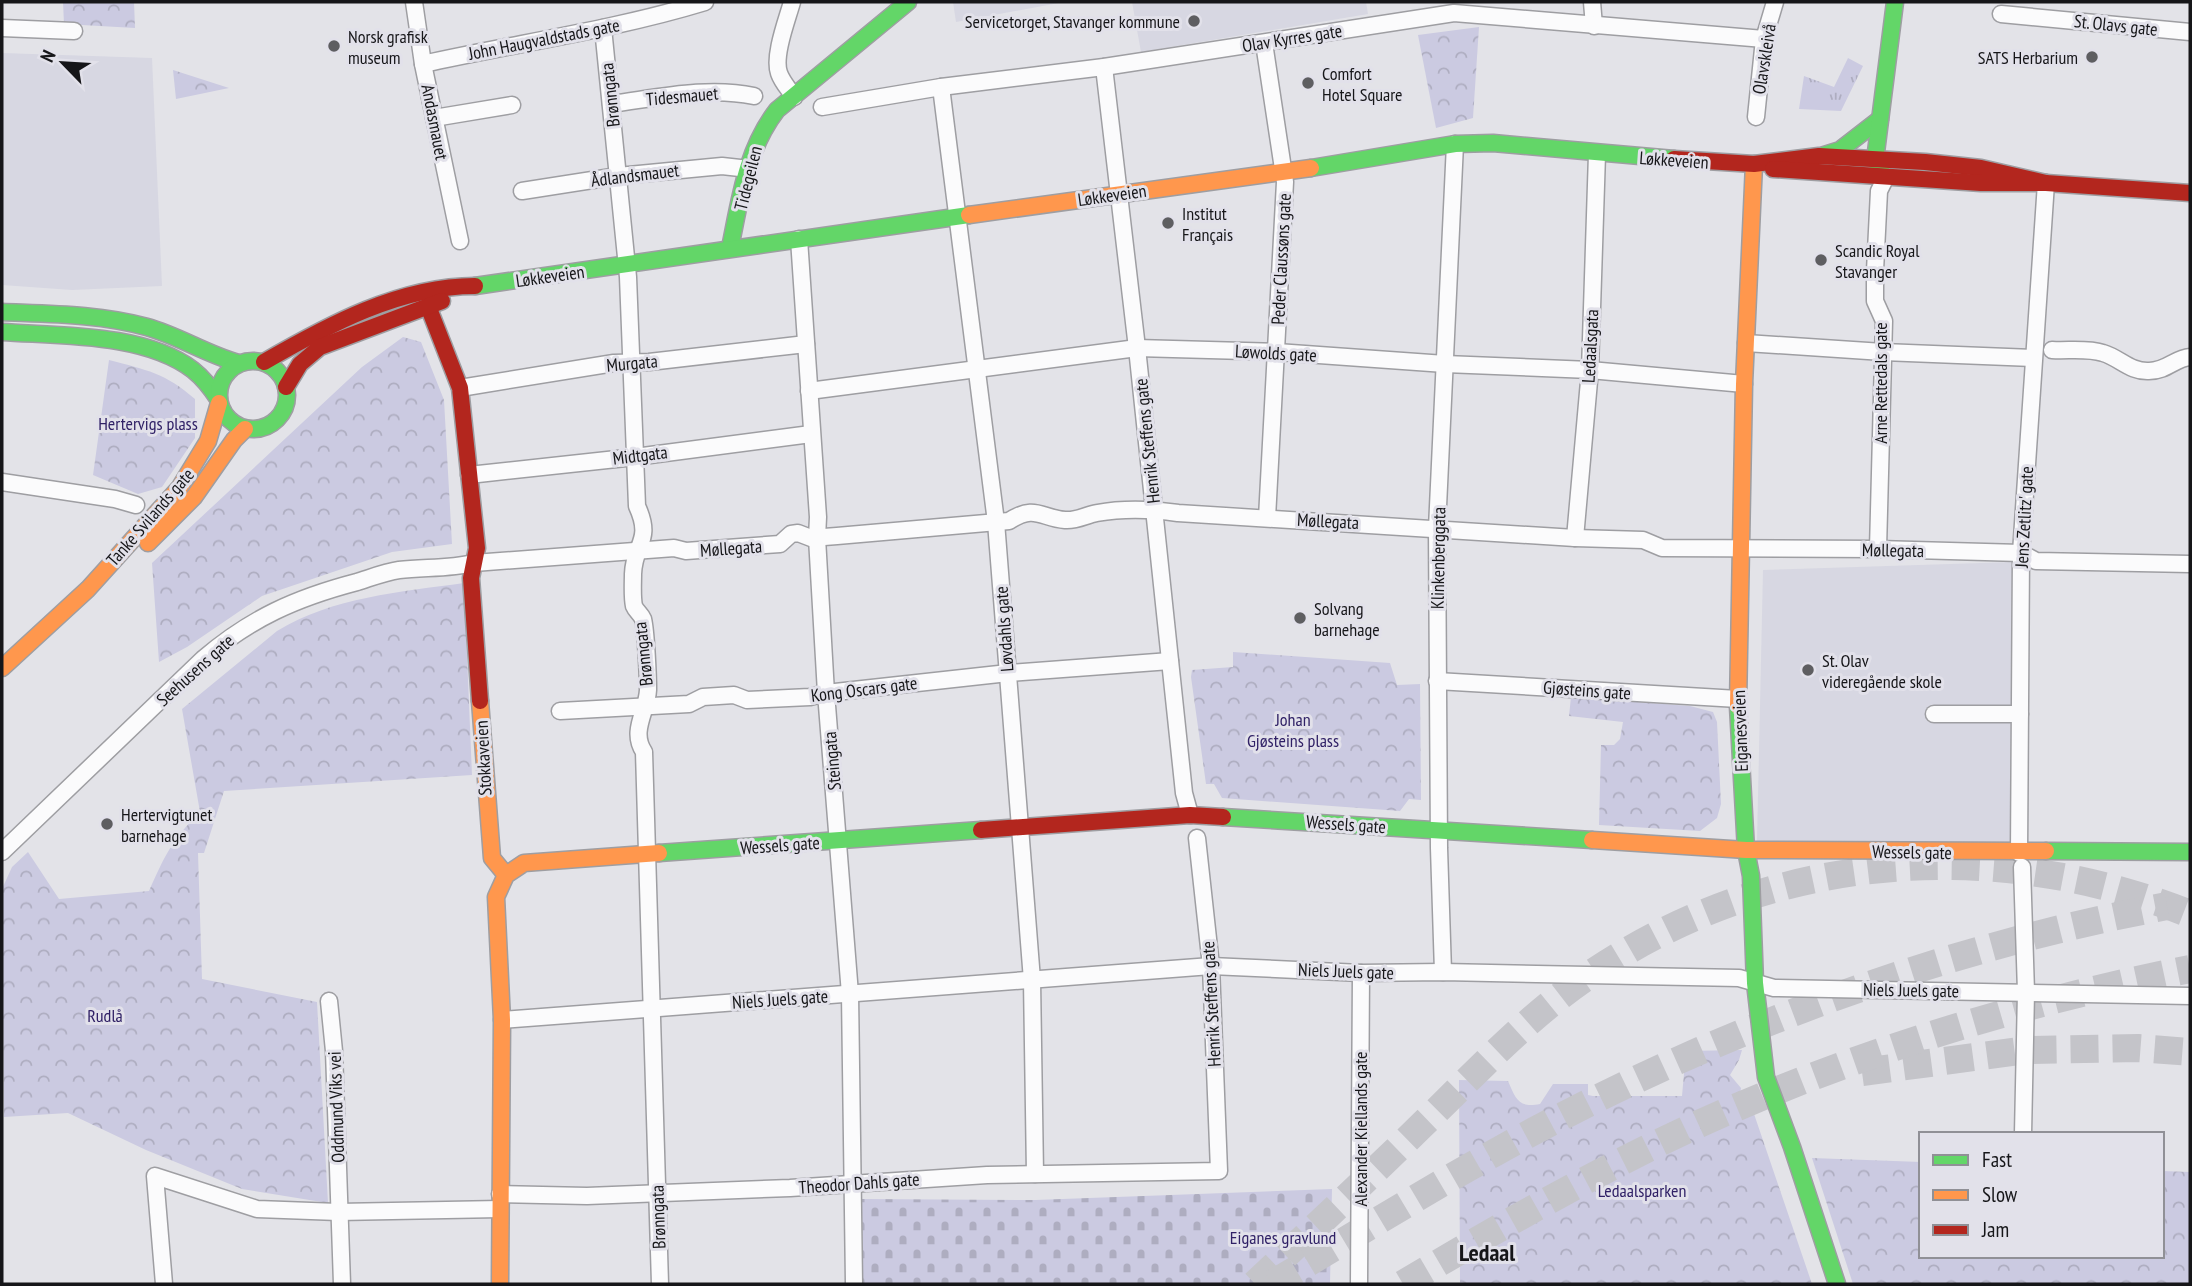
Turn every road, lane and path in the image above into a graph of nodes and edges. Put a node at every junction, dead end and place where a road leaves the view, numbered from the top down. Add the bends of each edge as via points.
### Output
1 (414, 2) edge
2 (705, 2) edge
3 (792, 2) edge
4 (908, 2) edge
5 (1592, 2) edge
6 (1775, 2) edge
7 (1895, 2) edge
8 (1907, 2) edge
9 (1448, 8) edge
10 (2001, 14) dead end
11 (1594, 26) junction
12 (2, 28) edge
13 (603, 28) junction
14 (74, 31) dead end
15 (2190, 32) edge
16 (1764, 39) junction
17 (1264, 43) junction
18 (423, 64) junction
19 (1104, 67) junction
20 (941, 87) junction
21 (754, 96) dead end
22 (794, 97) junction
23 (611, 104) junction
24 (512, 105) dead end
25 (822, 107) dead end
26 (1756, 117) dead end
27 (434, 118) junction
28 (1880, 119) junction
29 (1455, 144) junction
30 (1597, 154) junction
31 (1819, 156) junction
32 (1754, 164) junction
33 (1884, 166) junction
34 (749, 169) junction
35 (1284, 172) junction
36 (618, 176) junction
37 (2046, 183) junction
38 (522, 191) dead end
39 (1119, 194) junction
40 (2190, 194) edge
41 (957, 217) junction
42 (799, 239) junction
43 (460, 241) dead end
44 (730, 248) junction
45 (626, 265) junction
46 (472, 286) junction
47 (428, 306) junction
48 (2, 312) edge
49 (2, 332) edge
50 (1746, 343) junction
51 (806, 344) junction
52 (1138, 348) junction
53 (2052, 350) dead end
54 (1277, 352) junction
55 (1883, 352) junction
56 (2190, 357) edge
57 (2033, 358) junction
58 (264, 362) junction
59 (238, 363) junction
60 (631, 363) junction
61 (1445, 364) junction
62 (977, 368) junction
63 (1590, 370) junction
64 (1744, 384) junction
65 (286, 387) junction
66 (460, 388) junction
67 (809, 391) junction
68 (218, 401) junction
69 (245, 429) junction
70 (811, 434) junction
71 (635, 457) junction
72 (469, 474) junction
73 (2, 482) edge
74 (136, 505) dead end
75 (1154, 510) junction
76 (1268, 518) junction
77 (996, 522) junction
78 (1437, 528) junction
79 (817, 538) junction
80 (1575, 538) junction
81 (1742, 548) junction
82 (1878, 549) junction
83 (640, 551) junction
84 (2021, 553) junction
85 (474, 562) junction
86 (2190, 564) edge
87 (88, 589) junction
88 (1170, 661) junction
89 (2, 668) edge
90 (1008, 673) junction
91 (1437, 681) junction
92 (827, 693) junction
93 (1738, 699) junction
94 (645, 706) junction
95 (560, 711) dead end
96 (1934, 714) dead end
97 (2020, 714) junction
98 (1190, 815) junction
99 (1020, 826) junction
100 (1440, 830) junction
101 (1197, 838) dead end
102 (839, 841) junction
103 (1746, 850) junction
104 (2, 852) edge
105 (2190, 852) edge
106 (647, 854) junction
107 (2021, 860) junction
108 (506, 875) junction
109 (1212, 966) junction
110 (1443, 972) junction
111 (1361, 974) junction
112 (1032, 980) junction
113 (1755, 983) junction
114 (2026, 992) junction
115 (850, 993) junction
116 (2190, 996) edge
117 (329, 1001) dead end
118 (652, 1008) junction
119 (502, 1020) junction
120 (2023, 1132) edge
121 (1219, 1171) joint
122 (1035, 1174) junction
123 (852, 1184) junction
124 (658, 1192) junction
125 (500, 1202) junction
126 (338, 1212) junction
127 (164, 1284) edge
128 (342, 1284) edge
129 (500, 1284) edge
130 (660, 1284) edge
131 (853, 1284) edge
132 (1359, 1284) edge
133 (1837, 1284) edge

1 - 18 street, Andasmauet
2 - 13 street, John Haugvaldstads gate
3 - 22 street via 778,67
4 - 22 main road, Tidegeilen
5 - 11 street
6 - 16 street, Olavskleivå
7 - 28 main road, Arne Rettedals gate
8 - 33 main road, Arne Rettedals gate
9 - 11 street, Olav Kyrres gate
9 - 17 street, Olav Kyrres gate
10 - 15 street, St. Olavs gate
11 - 16 street, Olav Kyrres gate
12 - 14 street
13 - 18 street, John Haugvaldstads gate
13 - 23 street, Brønngata
16 - 26 street, Olavskleivå
17 - 19 street, Olav Kyrres gate
17 - 35 street, Peder Claussøns gate
18 - 27 street, Andasmauet
19 - 20 street, Olav Kyrres gate
19 - 39 street, Henrik Steffens gate
20 - 25 street, Olav Kyrres gate
20 - 41 street, Løvdahls gate
21 - 23 street, Tidesmauet via 696,93
22 - 34 main road, Tidegeilen via 766,123
23 - 36 street, Brønngata
24 - 27 street
27 - 43 street, Andasmauet
28 - 31 main road via 1840,150
28 - 33 main road, Arne Rettedals gate
29 - 30 main road, Løkkeveien via 1493,143
29 - 35 main road, Løkkeveien
29 - 61 street, Klinkenberggata
30 - 32 main road, Løkkeveien
30 - 63 street, Ledaalsgata
31 - 32 main road, Løkkeveien
31 - 33 main road, Løkkeveien
32 - 33 main road, Løkkeveien via 1782,172
32 - 50 main road, Eiganesveien
33 - 37 main road, Løkkeveien via 1925,162 1981,168
33 - 55 street, Arne Rettedals gate via 1875,271 1875,300 1884,321
34 - 36 street, Ådlandsmauet via 722,166
34 - 44 main road, Tidegeilen
35 - 39 main road, Løkkeveien
35 - 54 street, Peder Claussøns gate
36 - 38 street, Ådlandsmauet
36 - 45 street, Brønngata
37 - 40 main road, Løkkeveien
37 - 57 street, Jens Zetlitz' gate
39 - 41 main road, Løkkeveien
39 - 52 street, Henrik Steffens gate
41 - 42 main road, Løkkeveien
41 - 62 street, Løvdahls gate
42 - 44 main road, Løkkeveien
42 - 51 street, Steingata
44 - 45 main road, Løkkeveien
45 - 46 main road, Løkkeveien
45 - 60 street, Brønngata
46 - 47 main road, Løkkeveien
46 - 58 main road, Løkkeveien via 449,286 394,299 310,335
47 - 65 main road, Løkkeveien via 320,347 300,363
47 - 66 main road, Stokkaveien
48 - 59 main road via 107,318 168,334
49 - 68 main road via 99,340 150,350 188,366
50 - 55 street
50 - 64 main road, Eiganesveien
51 - 60 street, Murgata
51 - 67 street, Steingata
52 - 54 street, Løwolds gate
52 - 62 street, Løwolds gate
52 - 75 street, Henrik Steffens gate
53 - 56 street via 2100,352 2133,369 2149,371 2167,369
54 - 61 street, Løwolds gate
54 - 76 street, Peder Claussøns gate
55 - 57 street
55 - 82 street, Arne Rettedals gate
57 - 84 street, Jens Zetlitz' gate
58 - 59 main road
58 - 65 main road via 282,376
59 - 68 main road via 224,375
60 - 66 street, Murgata
60 - 71 street, Brønngata
61 - 63 street, Løwolds gate
61 - 78 street, Klinkenberggata
62 - 67 street, Løwolds gate
62 - 77 street, Løvdahls gate
63 - 64 street, Løwolds gate
63 - 80 street, Ledaalsgata
64 - 81 main road, Eiganesveien
65 - 69 main road via 279,417 270,425
66 - 72 main road, Stokkaveien
67 - 70 street, Steingata
68 - 69 main road via 224,415
68 - 87 main road, Tanke Svilands gate via 208,441 180,487
69 - 87 main road, Tanke Svilands gate via 194,497 132,559
70 - 71 street, Midtgata
70 - 79 street, Steingata
71 - 72 street, Midtgata
71 - 83 street, Brønngata via 637,506 645,533
72 - 85 main road, Stokkaveien
73 - 74 street
75 - 76 street, Møllegata
75 - 77 street, Møllegata via 1095,513 1065,520 1039,512
75 - 88 street, Henrik Steffens gate
76 - 78 street, Møllegata
77 - 79 street, Møllegata
77 - 90 street, Løvdahls gate
78 - 80 street, Møllegata
78 - 91 street, Klinkenberggata
79 - 83 street, Møllegata via 791,534 780,544
79 - 92 street, Steingata
80 - 81 street, Møllegata via 1643,540 1662,548
81 - 82 street, Møllegata
81 - 93 main road, Eiganesveien
82 - 84 street, Møllegata
83 - 85 street, Møllegata
83 - 94 street, Brønngata via 633,570 635,608 643,618
84 - 86 street, Møllegata via 2036,561
84 - 97 street, Jens Zetlitz' gate
85 - 104 street, Seehusens gate via 397,571 312,594 231,635
85 - 108 main road, Stokkaveien via 471,578 487,817 492,858
87 - 89 main road, Tanke Svilands gate
88 - 90 street, Kong Oscars gate
88 - 98 street, Henrik Steffens gate
90 - 92 street, Kong Oscars gate
90 - 99 street, Løvdahls gate
91 - 93 street, Gjøsteins gate
91 - 100 street, Klinkenberggata
92 - 94 street, Kong Oscars gate via 747,700 734,695 703,697 689,704
92 - 102 street, Steingata
93 - 103 main road, Eiganesveien
94 - 95 street, Kong Oscars gate
94 - 106 street, Brønngata via 638,722 639,745 644,752
96 - 97 street
97 - 107 street, Jens Zetlitz' gate
98 - 99 main road, Wessels gate
98 - 100 main road, Wessels gate
99 - 102 main road, Wessels gate
99 - 112 street, Løvdahls gate
100 - 103 main road, Wessels gate
100 - 110 street, Klinkenberggata
101 - 109 street, Henrik Steffens gate
102 - 106 main road, Wessels gate
102 - 115 street, Steingata
103 - 107 main road, Wessels gate
103 - 113 main road, Eiganesveien
105 - 107 main road, Wessels gate
106 - 108 main road, Wessels gate via 531,862
106 - 118 street, Brønngata
107 - 114 street, Jens Zetlitz' gate
108 - 119 main road via 496,897
109 - 111 street, Niels Juels gate
109 - 112 street, Niels Juels gate
109 - 121 street, Henrik Steffens gate
110 - 111 street, Niels Juels gate
110 - 113 street, Niels Juels gate via 1739,978
111 - 132 street, Alexander Kiellands gate
112 - 115 street, Niels Juels gate
112 - 122 street, Løvdahls gate
113 - 114 street, Niels Juels gate via 1774,988
113 - 133 main road, Eiganesveien via 1766,1077
114 - 116 street, Niels Juels gate
114 - 120 street, Jens Zetlitz' gate
115 - 118 street, Niels Juels gate
115 - 123 street, Steingata
117 - 126 street, Oddmund Viks vei
118 - 119 street, Niels Juels gate
118 - 124 street, Brønngata
119 - 125 main road
121 - 122 street, Theodor Dahls gate
122 - 123 street, Theodor Dahls gate
123 - 124 street, Theodor Dahls gate
123 - 131 street, Steingata
124 - 125 street, Theodor Dahls gate
124 - 130 street, Brønngata
125 - 126 street
125 - 129 main road
126 - 127 street via 257,1209 155,1176
126 - 128 street, Oddmund Viks vei

